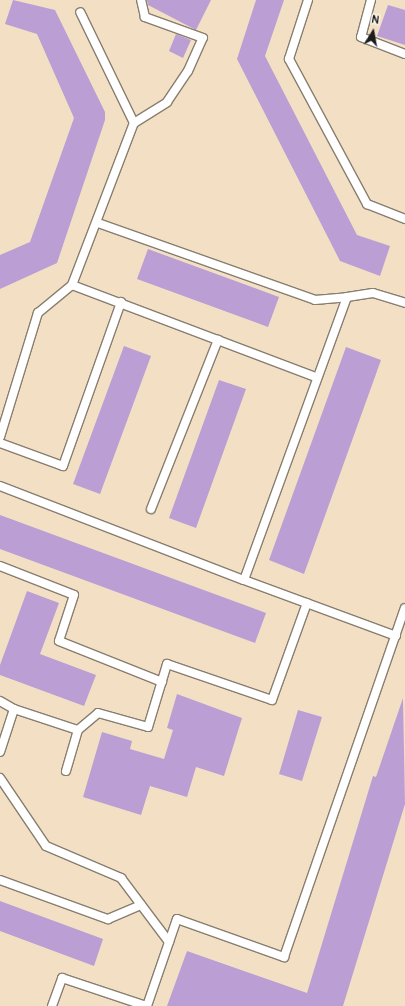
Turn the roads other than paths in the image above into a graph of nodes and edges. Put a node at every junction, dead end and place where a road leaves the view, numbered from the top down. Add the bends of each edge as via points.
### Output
1 (141, 0) edge
2 (308, 0) edge
3 (371, 0) edge
4 (80, 12) dead end
5 (405, 54) edge
6 (134, 123) junction
7 (405, 219) edge
8 (98, 223) junction
9 (72, 285) junction
10 (347, 297) junction
11 (121, 302) junction
12 (405, 303) edge
13 (218, 340) junction
14 (316, 377) junction
15 (0, 437) edge
16 (0, 443) edge
17 (0, 486) edge
18 (151, 509) dead end
19 (0, 566) edge
20 (244, 580) junction
21 (307, 603) junction
22 (405, 608) edge
23 (396, 636) junction
24 (162, 682) junction
25 (0, 701) edge
26 (14, 709) junction
27 (78, 730) junction
28 (0, 752) edge
29 (66, 771) dead end
30 (0, 778) edge
31 (0, 880) edge
32 (142, 906) junction
33 (169, 942) junction
34 (52, 1006) edge
35 (147, 1006) edge

1 - 6 lane via 145,17 203,38 188,71 168,102
2 - 7 lane via 289,59 367,204
3 - 5 lane via 361,37
4 - 6 lane
6 - 8 lane
8 - 9 lane
8 - 10 lane via 315,300
9 - 11 lane
9 - 15 lane via 38,313
10 - 12 lane via 373,293
10 - 14 lane
11 - 13 lane
11 - 16 lane via 63,466
13 - 14 lane
13 - 18 lane
14 - 20 lane
17 - 20 lane
19 - 24 lane via 74,594 59,641
20 - 21 lane
21 - 23 lane
21 - 24 lane via 272,700 167,664
22 - 23 lane
23 - 33 lane via 284,957 177,919
24 - 27 lane via 148,727 98,712
25 - 26 lane
26 - 27 lane
26 - 28 lane
27 - 29 lane
30 - 32 lane via 46,846 121,878
31 - 32 lane via 108,919
32 - 33 lane
33 - 35 lane
34 - 35 lane via 62,978

